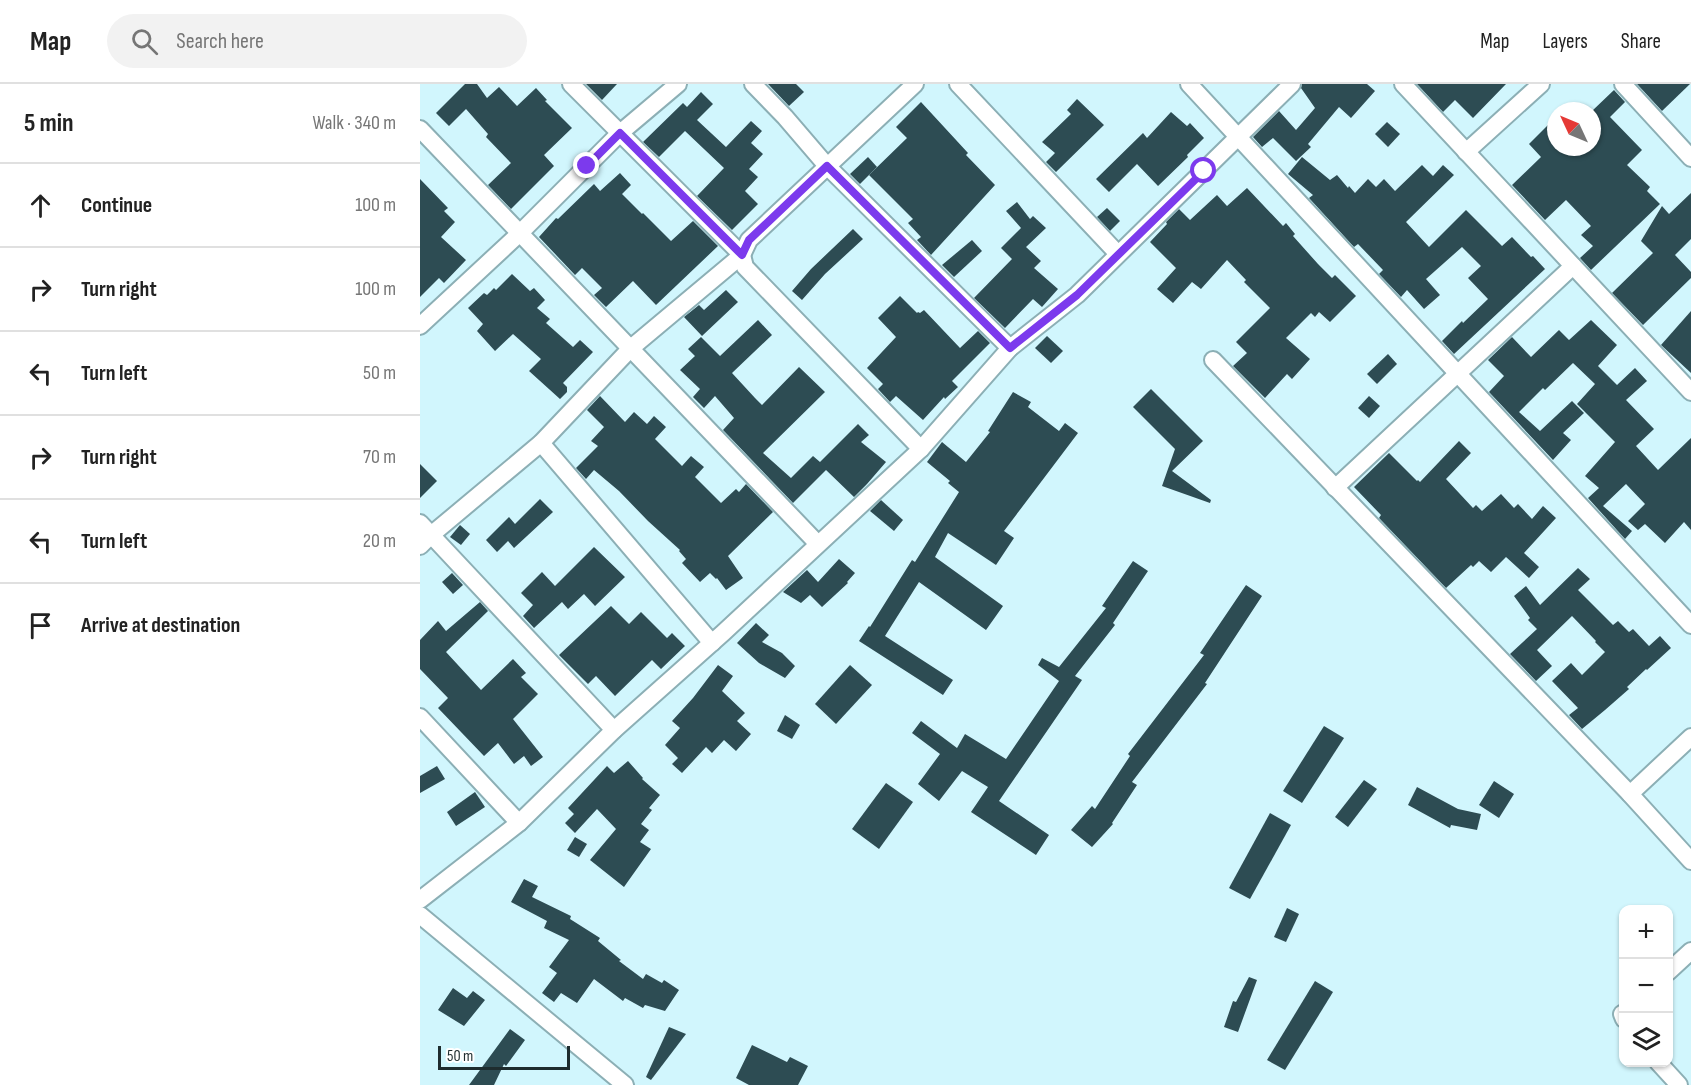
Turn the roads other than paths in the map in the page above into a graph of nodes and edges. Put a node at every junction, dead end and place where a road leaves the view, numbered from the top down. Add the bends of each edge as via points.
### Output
1 (571, 84) edge
2 (678, 84) edge
3 (753, 84) edge
4 (915, 84) edge
5 (958, 84) edge
6 (1190, 84) edge
7 (1292, 84) edge
8 (1403, 84) edge
9 (1541, 84) edge
10 (1623, 84) edge
11 (420, 129) edge
12 (620, 133) junction
13 (1238, 137) junction
14 (1466, 152) junction
15 (1691, 158) edge
16 (827, 166) junction
17 (520, 233) junction
18 (1118, 254) junction
19 (742, 255) junction
20 (1574, 266) junction
21 (420, 326) edge
22 (631, 348) junction
23 (1010, 348) junction
24 (1213, 360) dead end
25 (1456, 373) junction
26 (1691, 392) edge
27 (541, 443) junction
28 (921, 449) junction
29 (1335, 489) junction
30 (424, 535) edge
31 (818, 544) junction
32 (1691, 626) edge
33 (712, 643) junction
34 (420, 717) edge
35 (614, 730) junction
36 (1691, 736) edge
37 (1630, 794) junction
38 (519, 823) junction
39 (1691, 861) edge
40 (420, 900) edge
41 (420, 915) edge
42 (1691, 951) edge
43 (1673, 967) edge
44 (1662, 1067) edge
45 (625, 1085) edge
46 (1678, 1085) edge

1 - 12 street
2 - 12 street
3 - 16 street
4 - 16 street
5 - 18 street
6 - 13 street
7 - 13 street
8 - 14 street
9 - 14 street
10 - 15 street
11 - 17 street
12 - 17 street
12 - 19 street
13 - 18 street
13 - 25 street
14 - 20 street
16 - 19 street via 749,240
16 - 23 street
17 - 21 street
17 - 22 street
18 - 23 street via 1077,295
19 - 22 street
19 - 28 street via 745,267
20 - 25 street
20 - 26 street
22 - 27 street
22 - 31 street
23 - 28 street
24 - 29 street
25 - 29 street
25 - 32 street
27 - 30 street
27 - 33 street
28 - 31 street
29 - 37 street
30 - 35 street
31 - 33 street
33 - 35 street
34 - 38 street
35 - 38 street
36 - 37 street
37 - 39 street
38 - 40 street
41 - 45 street
42 - 43 street
44 - 46 street

